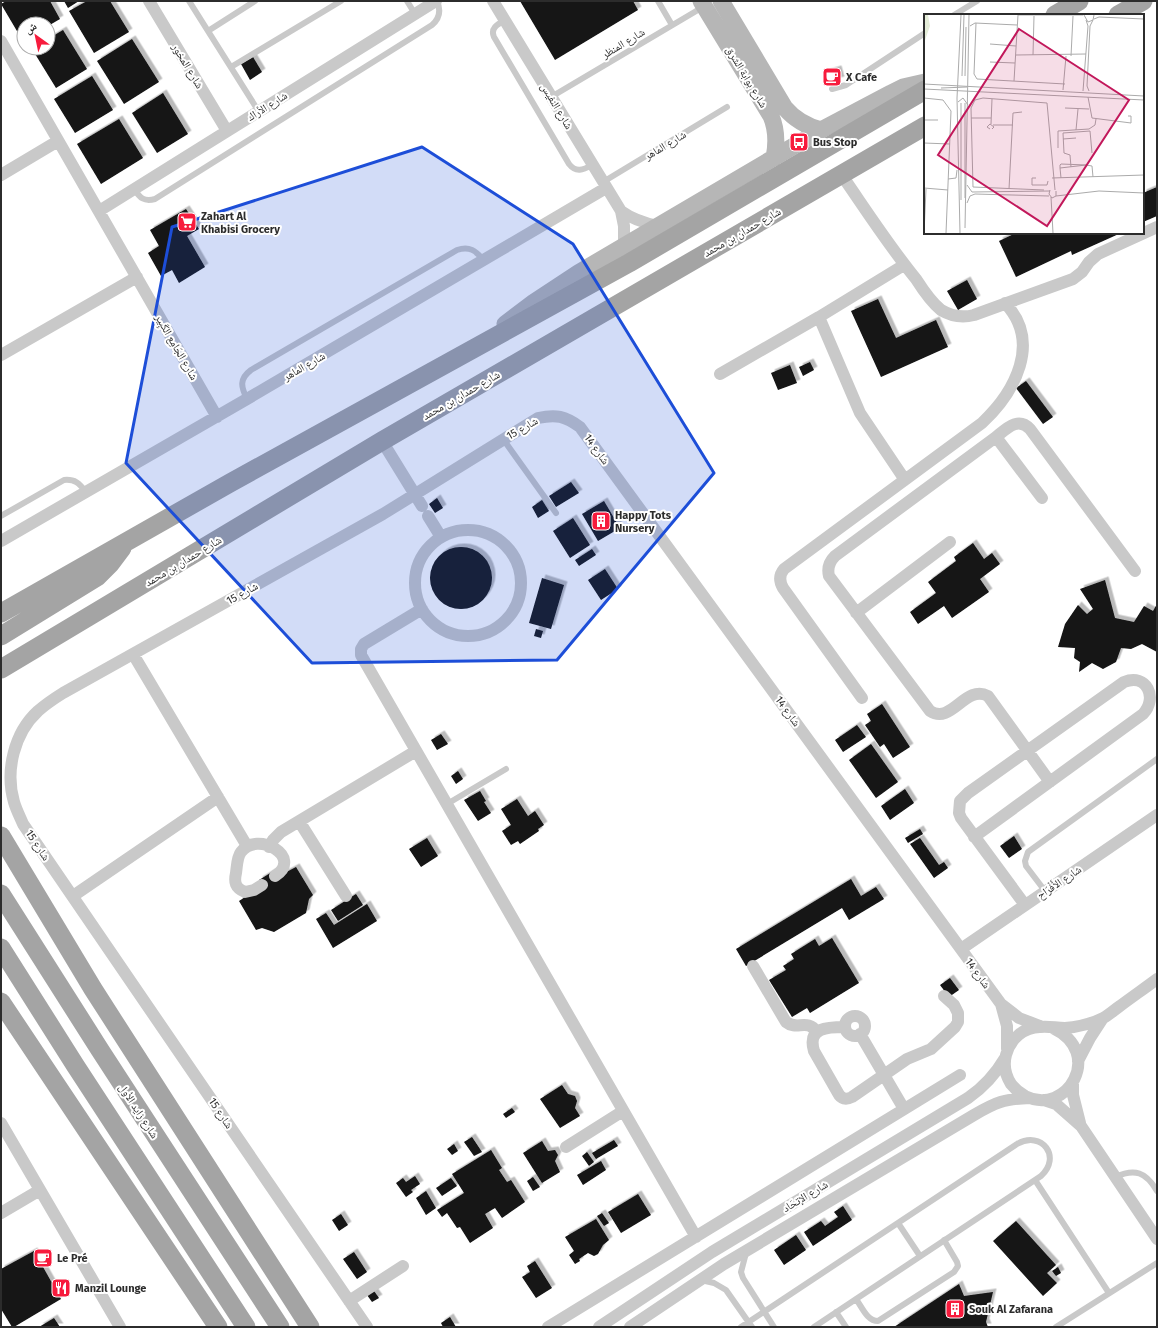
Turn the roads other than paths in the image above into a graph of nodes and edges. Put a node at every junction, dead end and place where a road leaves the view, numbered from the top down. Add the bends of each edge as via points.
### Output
1 (149, 1) edge
2 (189, 1) edge
3 (255, 1) edge
4 (341, 1) edge
5 (407, 1) edge
6 (436, 1) edge
7 (493, 1) edge
8 (658, 1) edge
9 (721, 1) edge
10 (977, 1) edge
11 (1079, 1) edge
12 (1143, 1) edge
13 (703, 3) edge
14 (415, 14) junction
15 (956, 14) edge
16 (1057, 14) edge
17 (1120, 14) edge
18 (505, 20) junction
19 (672, 25) junction
20 (208, 31) junction
21 (924, 34) edge
22 (1, 41) edge
23 (230, 67) junction
24 (924, 82) edge
25 (832, 90) dead end
26 (924, 91) edge
27 (551, 97) junction
28 (727, 107) dead end
29 (259, 112) junction
30 (924, 127) edge
31 (821, 130) junction
32 (227, 131) junction
33 (58, 141) junction
34 (774, 158) junction
35 (592, 165) junction
36 (842, 174) junction
37 (1, 175) edge
38 (604, 185) junction
39 (134, 189) junction
40 (98, 211) junction
41 (621, 211) junction
42 (658, 226) junction
43 (1157, 227) edge
44 (1144, 233) edge
45 (1142, 234) edge
46 (624, 246) junction
47 (484, 261) junction
48 (904, 265) junction
49 (136, 277) junction
50 (1005, 303) junction
51 (819, 317) junction
52 (477, 347) junction
53 (1, 355) edge
54 (720, 374) dead end
55 (247, 399) junction
56 (217, 417) junction
57 (572, 420) joint
58 (996, 437) junction
59 (503, 439) junction
60 (382, 441) junction
61 (905, 480) junction
62 (86, 492) junction
63 (415, 494) junction
64 (1042, 498) dead end
65 (556, 513) dead end
66 (1, 516) edge
67 (441, 537) junction
68 (1, 541) edge
69 (125, 542) junction
70 (950, 542) dead end
71 (1135, 571) dead end
72 (422, 609) junction
73 (1, 613) edge
74 (856, 613) junction
75 (1, 636) edge
76 (133, 654) junction
77 (8, 666) edge
78 (1, 677) edge
79 (1154, 690) edge
80 (862, 698) dead end
81 (1027, 750) junction
82 (416, 751) junction
83 (1157, 759) edge
84 (506, 769) dead end
85 (1050, 782) junction
86 (218, 797) junction
87 (447, 804) junction
88 (1157, 815) edge
89 (299, 821) junction
90 (1, 836) edge
91 (974, 837) junction
92 (248, 846) junction
93 (269, 847) junction
94 (275, 876) dead end
95 (262, 885) dead end
96 (1045, 891) junction
97 (1, 894) edge
98 (73, 896) junction
99 (346, 896) dead end
100 (1025, 905) junction
101 (1, 948) edge
102 (961, 949) junction
103 (753, 966) dead end
104 (1157, 979) edge
105 (944, 996) dead end
106 (1, 1002) edge
107 (1001, 1004) junction
108 (1104, 1017) junction
109 (1040, 1026) junction
110 (1053, 1028) junction
111 (817, 1032) junction
112 (1006, 1054) junction
113 (1078, 1060) junction
114 (960, 1074) dead end
115 (884, 1075) junction
116 (1073, 1082) junction
117 (1030, 1098) junction
118 (1043, 1100) junction
119 (904, 1109) junction
120 (623, 1111) junction
121 (1, 1123) edge
122 (1081, 1126) junction
123 (566, 1147) dead end
124 (1116, 1177) junction
125 (1035, 1180) junction
126 (40, 1190) junction
127 (1157, 1191) edge
128 (1, 1213) edge
129 (898, 1223) junction
130 (696, 1237) junction
131 (1157, 1239) edge
132 (944, 1240) junction
133 (747, 1250) junction
134 (920, 1256) junction
135 (1157, 1263) edge
136 (403, 1266) dead end
137 (700, 1280) junction
138 (190, 1284) junction
139 (1109, 1293) junction
140 (856, 1299) junction
141 (349, 1300) junction
142 (764, 1312) junction
143 (836, 1312) junction
144 (750, 1324) edge
145 (120, 1327) edge
146 (208, 1327) edge
147 (218, 1327) edge
148 (246, 1327) edge
149 (280, 1327) edge
150 (310, 1327) edge
151 (367, 1327) edge
152 (548, 1327) edge
153 (599, 1327) edge
154 (630, 1327) edge
155 (741, 1327) edge
156 (774, 1327) edge
157 (814, 1327) edge
158 (846, 1327) edge
159 (1056, 1327) edge

1 - 32 street, شارع المخور
2 - 20 lane
3 - 20 lane
4 - 23 lane
5 - 14 lane
6 - 14 street, شارع الأراك
6 - 39 lane via 440,12 432,25 155,200 140,198
7 - 18 street, شارع النفيس
8 - 19 lane
9 - 31 street, شارع بوابة الشرق via 785,108 804,124
10 - 15 lane
11 - 16 main road
12 - 17 main road
13 - 19 lane, شارع المنظر
13 - 34 street, شارع بوابة الشرق via 771,116 777,141
14 - 29 street, شارع الأراك
18 - 27 street, شارع النفيس
18 - 35 lane via 494,27 494,37 569,164 578,171
19 - 27 lane, شارع المنظر
20 - 23 lane
21 - 25 lane via 846,85
22 - 33 street, شارع الجَامِع الكَبِير
23 - 29 lane
24 - 31 street via 897,90
26 - 52 main road via 629,263
27 - 35 street, شارع النفيس
28 - 38 lane, شارع الماهر
29 - 32 street, شارع الأراك
30 - 36 main road, شارع حمدان بن محمد
31 - 34 street
32 - 39 street, شارع الأراك
33 - 37 street
33 - 40 street, شارع الجَامِع الكَبِير
34 - 42 street
35 - 38 street, شارع النفيس
36 - 48 street
36 - 60 main road, شارع حمدان بن محمد
38 - 41 street, شارع النفيس
38 - 47 street, شارع الماهر
39 - 40 street, شارع الأراك
40 - 49 street, شارع الجَامِع الكَبِير
41 - 42 street, شارع النفيس via 639,221
41 - 46 street, شارع النفيس
42 - 46 street
43 - 44 street
45 - 50 street via 1098,254 1073,279
46 - 52 street via 534,302
47 - 55 street, شارع الماهر
47 - 55 lane via 474,250 456,250 251,370 243,380 243,391
48 - 50 street via 936,305 948,313 969,316
48 - 51 street
49 - 53 street
49 - 56 street, شارع الجَامِع الكَبِير
50 - 61 street via 1020,324 1023,340 1021,360 1008,392 1001,404 982,424
51 - 54 street
51 - 61 street via 857,407
52 - 69 main road
55 - 56 street, شارع الماهر
56 - 62 street, شارع الماهر
57 - 59 street, شارع 15 via 550,415 538,418
57 - 102 street, شارع 14 via 587,435
58 - 64 street
58 - 71 street via 1015,424 1026,425
58 - 74 street via 832,559 828,567 829,576
59 - 63 street, شارع 15
59 - 65 lane
60 - 63 street
60 - 77 main road, شارع حمدان بن محمد
61 - 80 street via 784,569 780,576 783,588
62 - 66 lane via 79,483 64,480
62 - 68 street, شارع الماهر
63 - 67 street
63 - 76 street, شارع 15
67 - 72 street via 426,551 417,570 415,590
67 - 72 street via 461,530 471,530 487,533 500,541 514,556 519,566 520,597 516,607 503,623 485,634 475,636 454,635 444,631 435,625
69 - 73 main road
69 - 75 main road via 110,564 97,577
70 - 74 street
72 - 82 street via 364,644 360,652
74 - 81 street via 930,710 945,714 971,695 984,694
76 - 86 street
76 - 98 street, شارع 15 via 63,693 38,711 20,735 11,766 14,802 23,824
77 - 78 main road, شارع حمدان بن محمد
79 - 81 street via 1140,681 1124,682
79 - 85 street via 1150,705 1143,714
81 - 85 street
81 - 91 street via 960,801 960,818
82 - 87 street
82 - 89 street
83 - 96 lane via 1028,852 1025,856 1026,866
84 - 87 lane
85 - 91 street
86 - 92 street
86 - 98 street
87 - 120 street
88 - 96 street, شارع الأَفْرَاح
89 - 93 street via 277,836
89 - 99 street
90 - 150 main road via 93,989
91 - 100 street
92 - 93 street via 258,844
92 - 95 street via 239,856 236,884 245,892
93 - 94 street via 278,850 284,860 282,869
96 - 100 street, شارع الأَفْرَاح
97 - 149 main road, شارع زايد الأول
98 - 141 street, شارع 15
100 - 102 street, شارع الأَفْرَاح
101 - 148 main road via 83,1079
102 - 107 street, شارع 14
103 - 111 street via 786,1022 794,1026 810,1026
104 - 108 street
105 - 115 street via 958,1013 955,1027 931,1049 907,1059
106 - 138 main road
107 - 109 street, شارع 14 via 1019,1018
107 - 112 street, شارع 14 via 1007,1026
108 - 110 street via 1079,1026
108 - 113 street
109 - 110 street
109 - 112 street via 1020,1033
110 - 113 street via 1070,1040
111 - 115 street via 826,1027 845,1027 848,1018 861,1018 865,1027 860,1034
111 - 115 street via 814,1051 841,1098 852,1097
112 - 117 street via 1005,1068 1008,1078 1013,1087
112 - 153 street, شارع الإتحَاد via 996,1072 968,1098 712,1252
113 - 116 street
114 - 119 street
115 - 119 street
116 - 118 street via 1066,1091 1055,1098
116 - 122 street via 1073,1095
117 - 118 street
117 - 133 street, شارع الإتحَاد via 1001,1101 988,1106
118 - 122 street via 1056,1104
119 - 130 street
120 - 123 street
120 - 130 street
121 - 126 street
122 - 124 street
124 - 127 lane via 1125,1173 1137,1173 1148,1178
124 - 131 street
125 - 129 lane via 1045,1172 1050,1156 1040,1142 1028,1140 1017,1144
125 - 132 lane
125 - 139 lane
126 - 128 street
126 - 145 street
129 - 134 lane
129 - 142 lane
130 - 152 street
132 - 134 lane
132 - 140 lane via 957,1262 958,1266 954,1272 878,1321 869,1318
133 - 137 street, شارع الإتحَاد
133 - 142 lane via 743,1278
134 - 140 lane
135 - 139 lane
136 - 141 street
137 - 144 lane via 714,1283 726,1290
137 - 154 street, شارع الإتحَاد
138 - 146 street via 196,1306
138 - 147 main road
139 - 159 lane
140 - 143 lane
141 - 151 street, شارع 15
142 - 144 lane
142 - 156 lane
143 - 157 lane
143 - 158 lane
144 - 155 lane

